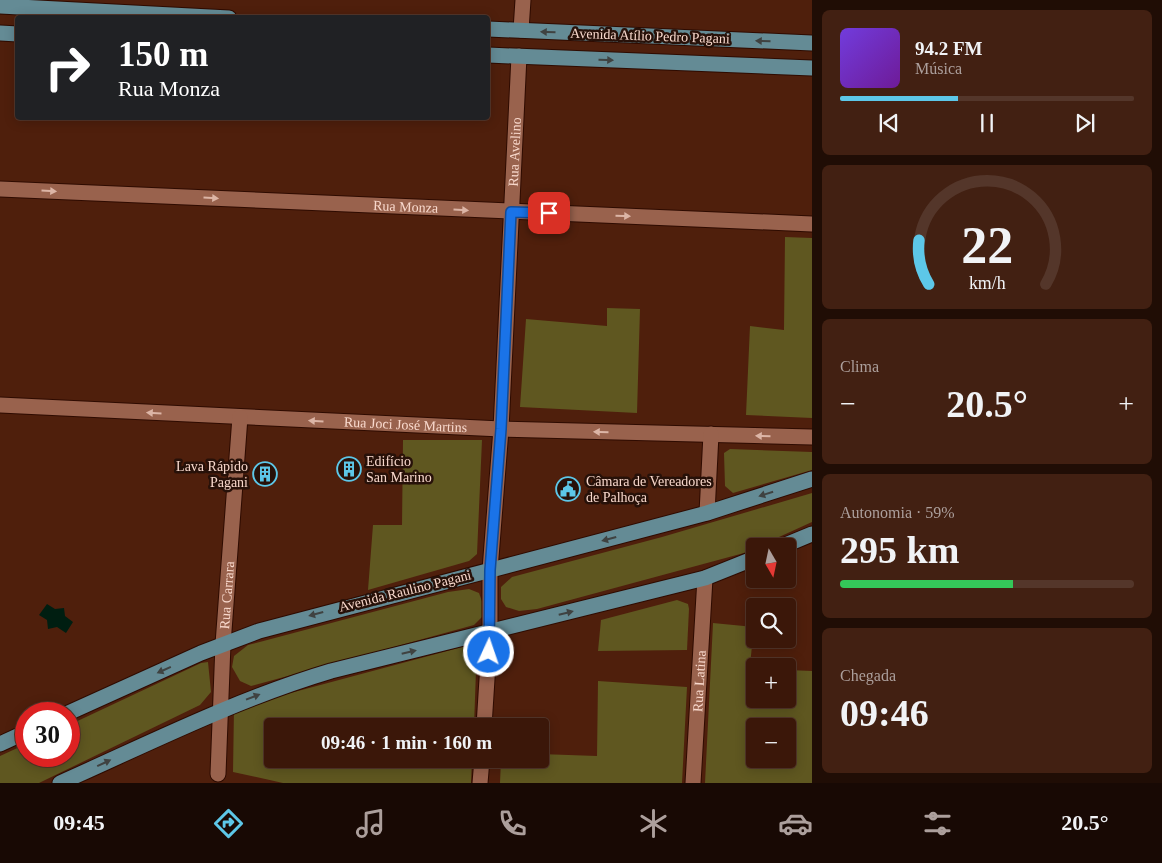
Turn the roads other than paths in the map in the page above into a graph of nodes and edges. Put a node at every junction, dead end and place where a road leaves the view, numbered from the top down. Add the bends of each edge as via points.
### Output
1 (523, 0) edge
2 (0, 6) edge
3 (172, 15) edge
4 (490, 29) edge
5 (521, 30) junction
6 (0, 34) edge
7 (15, 34) edge
8 (812, 43) edge
9 (490, 55) edge
10 (519, 56) junction
11 (812, 68) edge
12 (0, 189) edge
13 (511, 212) junction
14 (812, 224) edge
15 (0, 405) edge
16 (240, 417) junction
17 (501, 429) junction
18 (712, 434) junction
19 (812, 437) edge
20 (812, 479) edge
21 (706, 513) junction
22 (812, 534) edge
23 (796, 541) edge
24 (746, 562) edge
25 (490, 570) junction
26 (705, 578) junction
27 (490, 632) junction
28 (222, 644) junction
29 (80, 708) edge
30 (219, 710) junction
31 (485, 718) edge
32 (15, 737) edge
33 (0, 744) edge
34 (481, 768) edge
35 (218, 774) dead end
36 (83, 778) edge
37 (60, 783) edge
38 (480, 783) edge
39 (693, 783) edge

1 - 5 street
2 - 3 main road
4 - 5 main road, Avenida Atílio Pedro Pagani
8 -> 5 main road, Avenida Atílio Pedro Pagani
6 - 7 main road
9 - 10 main road, Avenida Atílio Pedro Pagani
10 -> 11 main road, Avenida Atílio Pedro Pagani
10 - 13 street, Rua Avelino
12 -> 13 street, Rua Monza
13 -> 14 street, Rua Monza
13 - 17 street, Rua Avelino
16 -> 15 street, Rua Joci José Martins
17 -> 16 street, Rua Joci José Martins
16 - 28 street, Rua Carrara
18 -> 17 street, Rua Joci José Martins
17 - 25 street, Rua Avelino
19 -> 18 street, Rua Joci José Martins
18 - 21 street
20 -> 21 main road, Avenida Raulino Pagani
21 -> 25 main road, Avenida Raulino Pagani
22 - 23 main road
24 - 26 main road
25 - 27 street, Rua Avelino
25 -> 28 main road, Avenida Raulino Pagani via 293,620
27 -> 26 main road
26 - 39 street, Rua Latina
30 -> 27 main road via 331,670
27 - 31 street, Rua Avelino
28 -> 29 main road, Avenida Raulino Pagani
28 - 30 street, Rua Carrara
30 - 35 street, Rua Carrara
36 -> 30 main road
32 - 33 main road
34 - 38 street
36 - 37 main road

